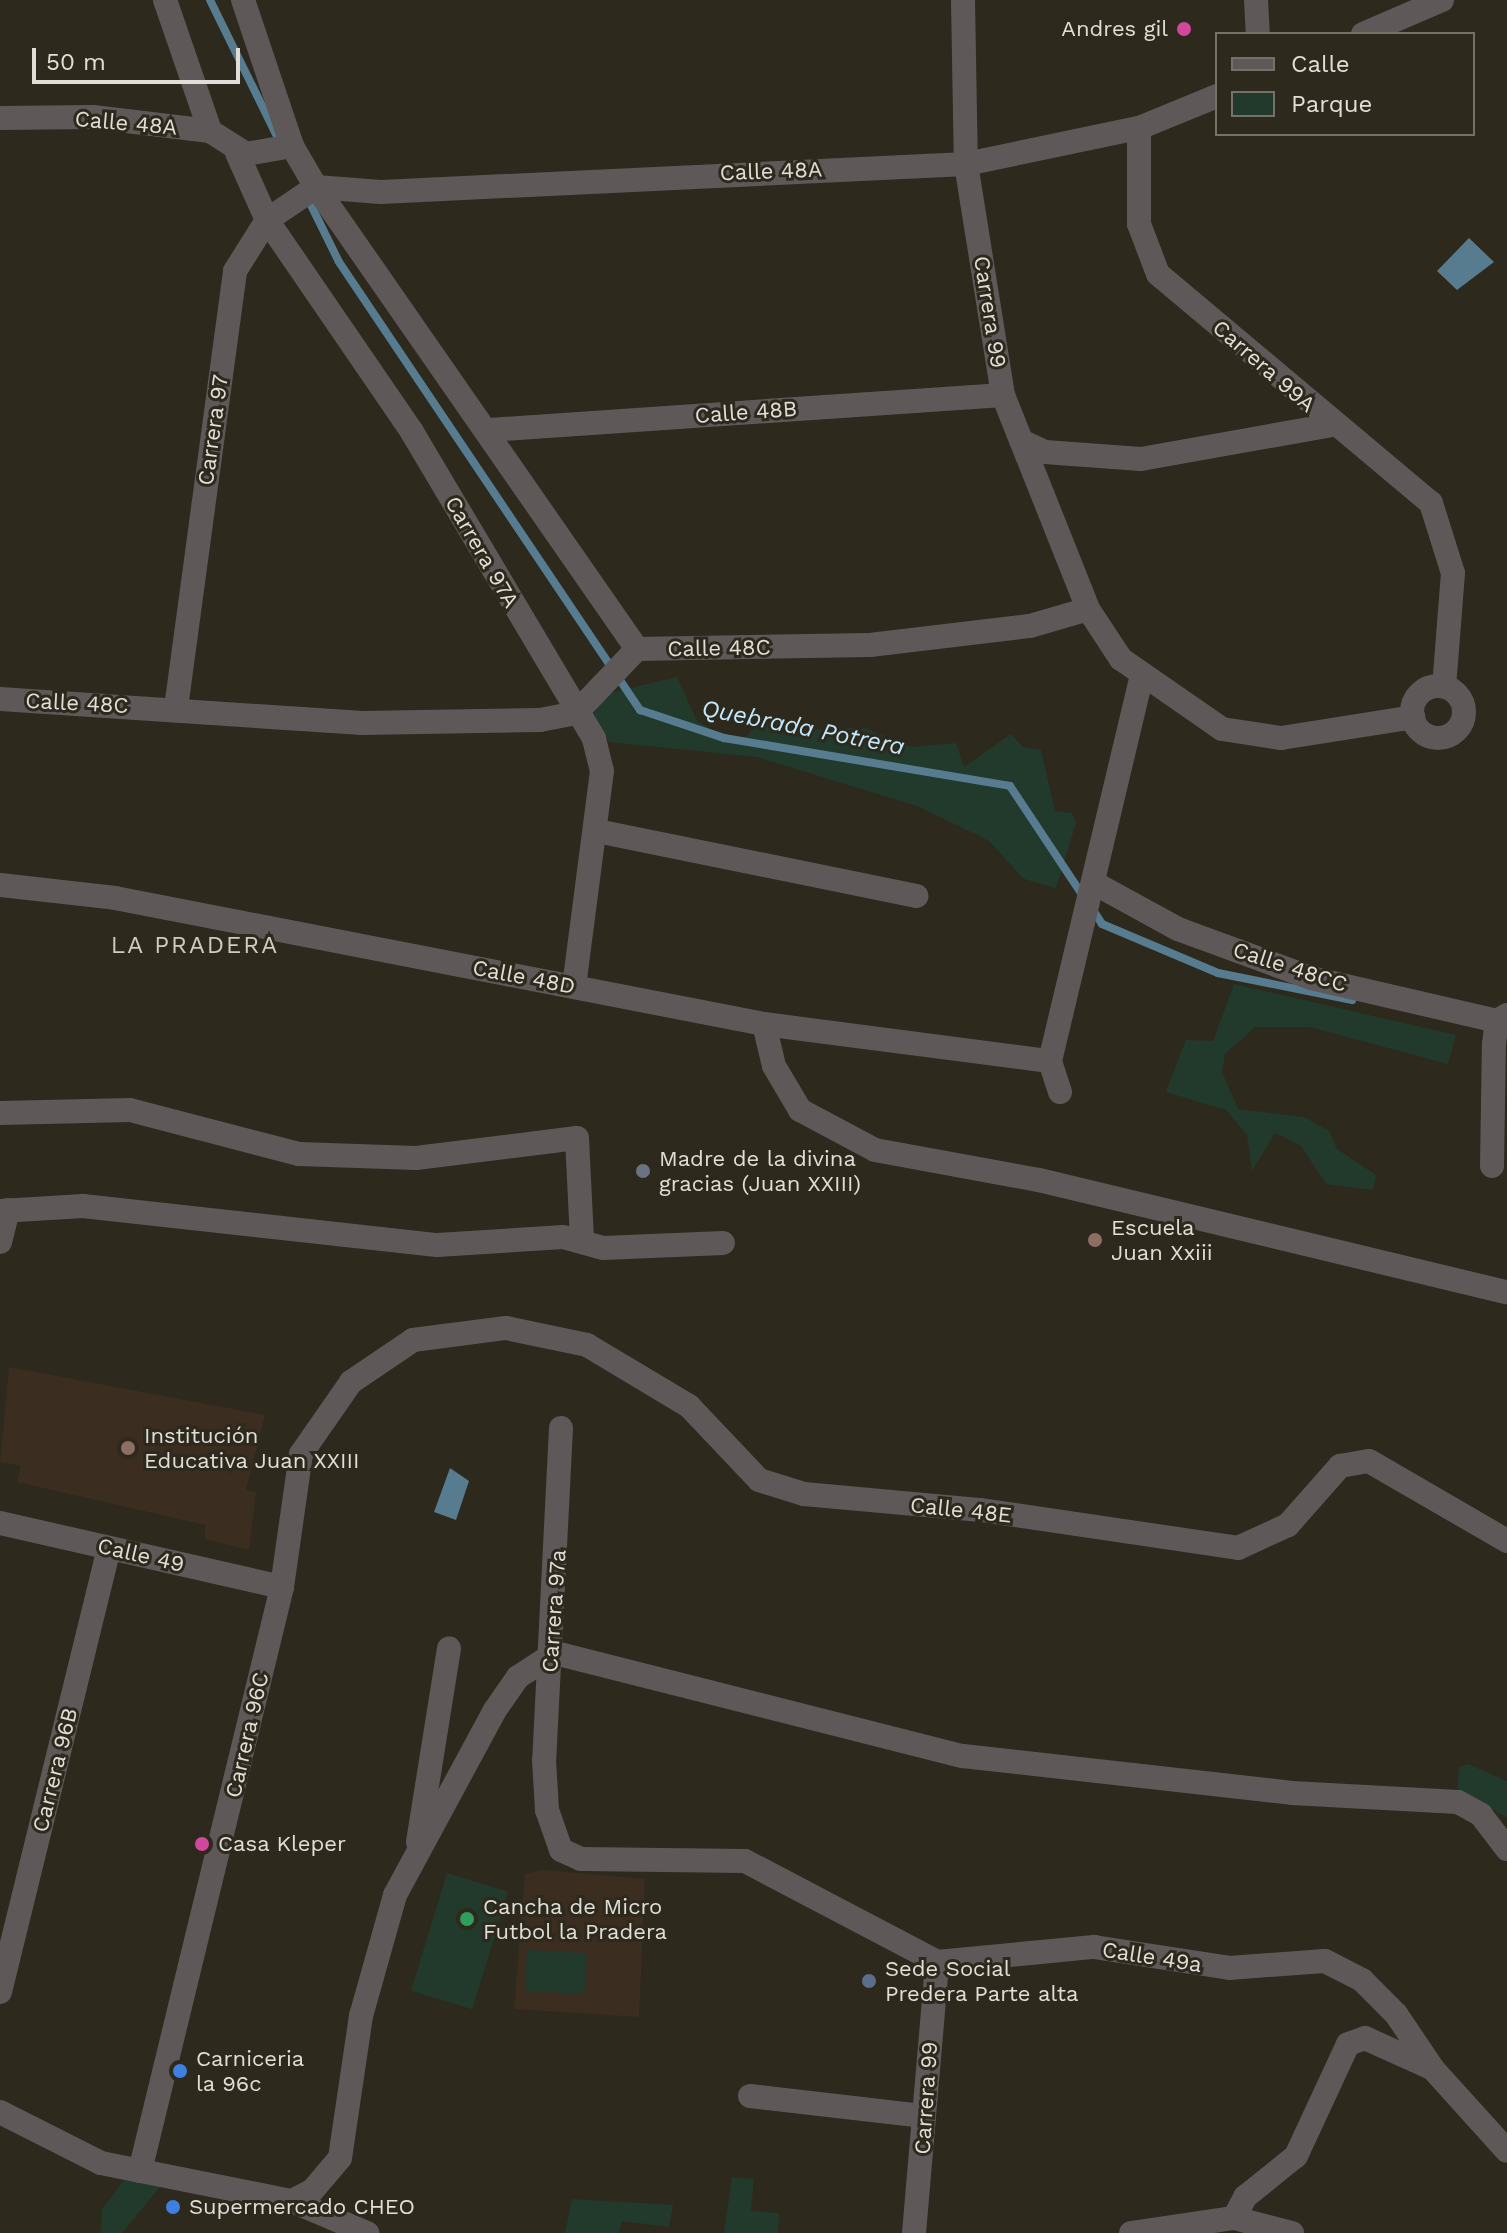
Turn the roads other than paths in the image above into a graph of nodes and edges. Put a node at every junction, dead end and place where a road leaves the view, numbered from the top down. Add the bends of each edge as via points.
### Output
1 (165, 0) edge
2 (243, 0) edge
3 (963, 0) edge
4 (1256, 0) edge
5 (1442, 0) edge
6 (1258, 32) edge
7 (1368, 32) edge
8 (1215, 97) edge
9 (0, 118) edge
10 (1139, 128) junction
11 (210, 131) junction
12 (288, 146) junction
13 (242, 154) junction
14 (966, 164) junction
15 (314, 189) junction
16 (270, 218) junction
17 (1003, 395) junction
18 (1331, 425) junction
19 (489, 430) junction
20 (1021, 441) junction
21 (1088, 609) junction
22 (634, 652) junction
23 (1142, 676) junction
24 (1444, 687) junction
25 (0, 699) edge
26 (581, 707) junction
27 (176, 708) junction
28 (1413, 717) junction
29 (597, 831) junction
30 (0, 885) edge
31 (1093, 887) junction
32 (916, 896) dead end
33 (574, 987) junction
34 (1502, 1018) edge
35 (764, 1024) junction
36 (1050, 1061) junction
37 (1060, 1092) dead end
38 (0, 1113) edge
39 (1492, 1166) dead end
40 (4, 1211) edge
41 (582, 1241) junction
42 (0, 1242) edge
43 (723, 1243) dead end
44 (1507, 1292) edge
45 (413, 1340) joint
46 (561, 1428) dead end
47 (0, 1523) edge
48 (1507, 1541) edge
49 (109, 1548) junction
50 (282, 1587) junction
51 (449, 1648) dead end
52 (555, 1653) junction
53 (1507, 1849) edge
54 (416, 1856) junction
55 (937, 1962) junction
56 (0, 1992) edge
57 (1433, 2069) junction
58 (750, 2096) dead end
59 (0, 2112) edge
60 (922, 2116) junction
61 (1507, 2151) edge
62 (140, 2171) junction
63 (292, 2201) junction
64 (1234, 2218) junction
65 (367, 2233) edge
66 (914, 2233) edge
67 (1131, 2233) edge
68 (1292, 2233) edge

1 - 11 street
2 - 12 street
3 - 14 street, Carrera 99
4 - 6 street
5 - 7 street
8 - 10 street, Calle 48A
9 - 11 street, Calle 48A via 93,117
10 - 14 street, Calle 48A
10 - 18 street, Carrera 99A via 1137,198 1148,259
11 - 13 street
12 - 13 street
12 - 15 street
13 - 16 street, Carrera 97A
14 - 15 street, Calle 48A via 381,192
14 - 17 street, Carrera 99
15 - 16 street, Carrera 97
15 - 19 street
16 - 26 street, Carrera 97A via 412,432
16 - 27 street, Carrera 97 via 235,271
17 - 19 street, Calle 48B
17 - 20 street, Carrera 99
18 - 20 street via 1141,459 1045,452
18 - 24 street, Carrera 99A via 1431,503 1453,573
19 - 22 street
20 - 21 street, Carrera 99
21 - 22 street, Calle 48C via 1030,626 870,645
21 - 23 street
22 - 26 street
23 - 28 street via 1222,729 1281,738
23 - 31 street
24 - 28 street via 1417,698
24 - 28 street via 1464,707 1454,733 1434,738
25 - 27 street, Calle 48C
26 - 27 street, Calle 48C via 468,725
26 - 29 street, Carrera 97A via 602,771
29 - 32 street
29 - 33 street, Carrera 97A
30 - 33 street, Calle 48D via 115,898
31 - 34 street, Calle 48CC via 1178,929 1311,978
31 - 36 street
33 - 35 street, Calle 48D
34 - 39 street
35 - 36 street, Calle 48D
35 - 44 street via 774,1066 800,1110 875,1150 1039,1180
36 - 37 street
38 - 41 street via 130,1110 299,1154 416,1158 577,1138
40 - 41 street via 83,1206 424,1244
40 - 42 street
41 - 43 street via 603,1248
45 - 48 street, Calle 48E via 506,1328 592,1347 689,1406 759,1480 804,1494 1238,1548 1288,1525 1340,1466 1369,1461
45 - 50 street, Carrera 96C via 351,1382 309,1437 296,1481
46 - 52 street, Carrera 97a
47 - 49 street, Calle 49
49 - 50 street, Calle 49
49 - 56 street, Carrera 96B
50 - 62 street, Carrera 96C
51 - 54 street
52 - 53 street via 963,1756 1292,1793 1458,1802 1481,1815
52 - 54 street via 518,1677
52 - 55 street, Carrera 97a via 544,1760 554,1840 581,1859 745,1861
54 - 63 street via 372,1965 340,2158 319,2185
55 - 57 street, Calle 49a via 1094,1947 1229,1968 1325,1961 1362,1980
55 - 60 street, Carrera 99
57 - 61 street, Calle 49a
57 - 64 street via 1365,2038 1348,2044 1296,2156 1245,2197
58 - 60 street
59 - 62 street via 101,2163
60 - 66 street, Carrera 99
62 - 63 street
63 - 65 street
64 - 67 street
64 - 68 street

